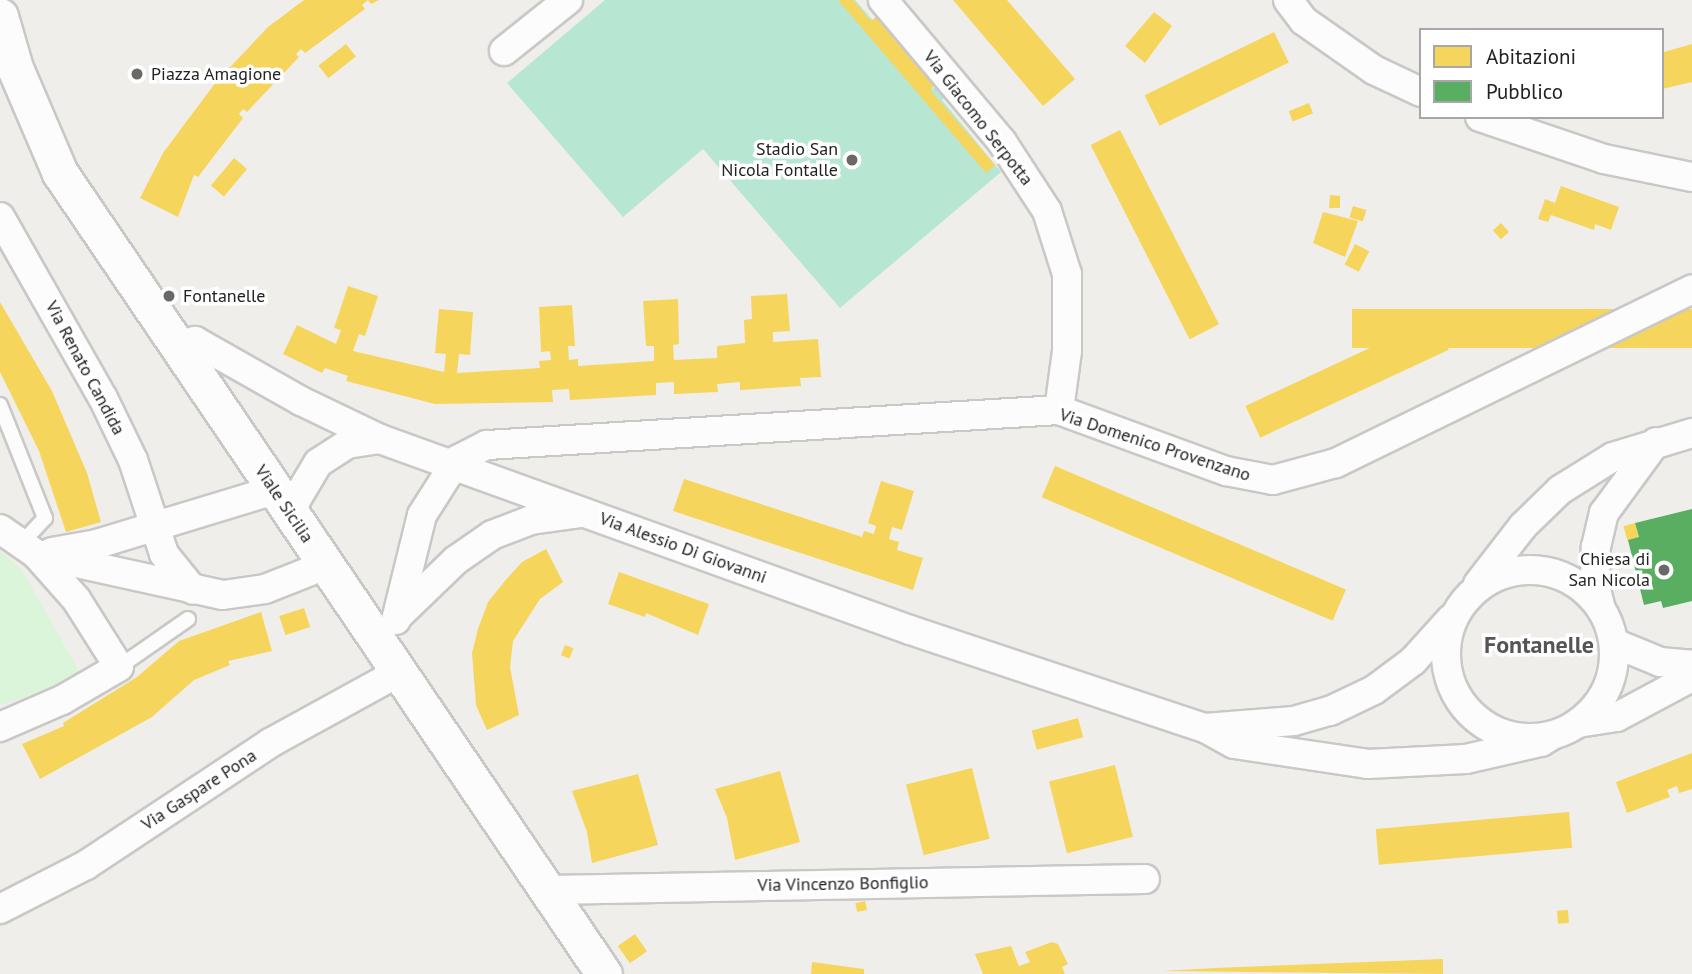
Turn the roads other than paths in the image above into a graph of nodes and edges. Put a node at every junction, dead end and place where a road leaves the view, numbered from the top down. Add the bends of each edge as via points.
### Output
1 (568, 0) edge
2 (883, 0) edge
3 (1288, 0) edge
4 (0, 16) edge
5 (504, 51) dead end
6 (1419, 91) edge
7 (1485, 119) edge
8 (1692, 177) edge
9 (0, 217) edge
10 (1692, 289) edge
11 (175, 347) junction
12 (0, 405) edge
13 (1059, 410) junction
14 (1692, 433) edge
15 (380, 439) junction
16 (1657, 441) junction
17 (451, 468) junction
18 (275, 490) junction
19 (583, 512) junction
20 (298, 526) junction
21 (155, 527) junction
22 (19, 542) edge
23 (326, 565) junction
24 (193, 590) junction
25 (1465, 600) junction
26 (1600, 605) junction
27 (399, 615) junction
28 (188, 619) dead end
29 (1614, 643) junction
30 (389, 659) junction
31 (1692, 664) edge
32 (119, 667) junction
33 (1692, 677) edge
34 (1578, 723) junction
35 (0, 727) edge
36 (1205, 729) junction
37 (1551, 736) junction
38 (1145, 879) dead end
39 (541, 886) junction
40 (0, 909) edge
41 (604, 974) edge

1 - 5 street
2 - 13 street, Via Giacomo Serpotta via 1002,142 1047,211 1067,274 1068,351
3 - 6 street via 1304,21 1364,63
4 - 11 street, Viale Sicilia via 15,68 60,173
7 - 8 street via 1591,156
9 - 21 street, Via Renato Candida via 103,398 133,460
10 - 13 street, Via Domenico Provenzano via 1301,476 1249,478
11 - 15 street, Via Alessio Di Giovanni via 195,341
11 - 18 street, Viale Sicilia
12 - 22 lane via 45,518
13 - 17 street, Via Domenico Provenzano via 487,445
14 - 16 street
15 - 17 street, Via Alessio Di Giovanni
15 - 20 street via 346,444 318,463 296,500 293,514
16 - 25 street via 1613,457 1560,490 1523,526
16 - 26 street via 1604,513 1596,547 1595,586
17 - 19 street, Via Alessio Di Giovanni
17 - 27 street via 422,515 405,571
18 - 20 street, Viale Sicilia
18 - 21 street
19 - 27 street via 531,520 492,535 456,560
19 - 36 street, Via Alessio Di Giovanni via 910,630
20 - 23 street, Viale Sicilia
21 - 22 street via 97,544
21 - 24 street, Via Renato Candida via 164,554
22 - 24 street
22 - 32 street via 83,608
23 - 24 street via 265,589 223,595
23 - 30 street, Viale Sicilia
25 - 26 street, Via Alessio Di Giovanni via 1495,576 1544,570 1565,577
25 - 36 street, Via Alessio Di Giovanni via 1439,638 1374,690 1330,711 1294,721
25 - 37 street, Via Alessio Di Giovanni via 1447,635 1445,658 1462,705 1500,733
26 - 29 street
27 - 30 street
28 - 32 lane
29 - 31 street via 1660,662
29 - 34 street, Via Alessio Di Giovanni via 1605,694
30 - 39 street, Viale Sicilia
30 - 40 street, Via Gaspare Pona via 86,865
32 - 35 street
33 - 34 street, Via Alessio Di Giovanni via 1617,717
34 - 37 street, Via Alessio Di Giovanni
36 - 37 street, Via Alessio Di Giovanni via 1234,744 1368,764 1466,759
38 - 39 street, Via Vincenzo Bonfiglio via 550,890
39 - 41 street, Viale Sicilia

